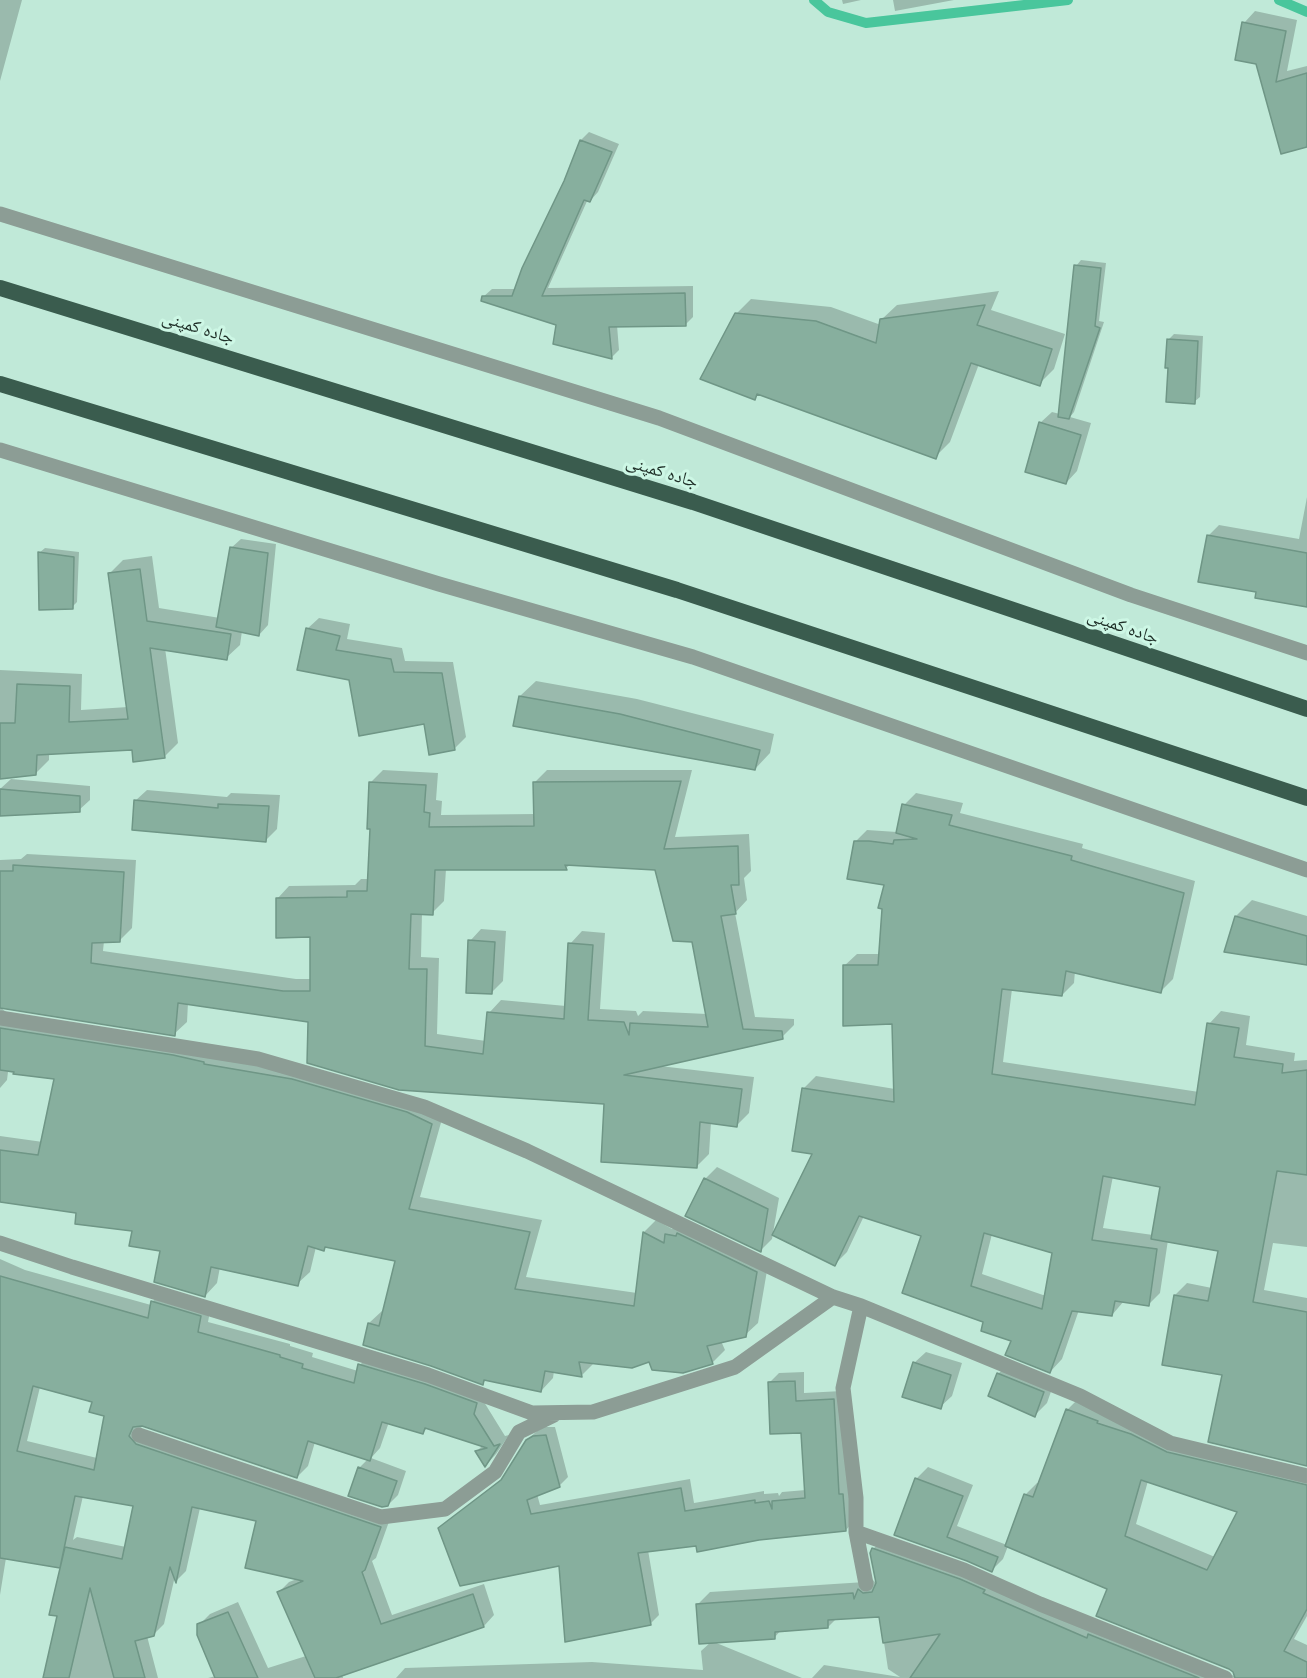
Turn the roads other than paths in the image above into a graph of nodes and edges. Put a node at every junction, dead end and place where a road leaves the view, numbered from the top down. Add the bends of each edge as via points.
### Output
1 (0, 214) edge
2 (0, 288) edge
3 (0, 384) edge
4 (0, 450) edge
5 (1307, 652) edge
6 (1307, 709) edge
7 (1307, 798) edge
8 (1307, 870) edge
9 (0, 1018) edge
10 (0, 1243) edge
11 (832, 1297) junction
12 (861, 1306) junction
13 (562, 1412) junction
14 (139, 1435) dead end
15 (1307, 1476) edge
16 (856, 1532) junction
17 (866, 1584) dead end
18 (1225, 1678) edge

1 - 5 street via 659,418 1131,595
2 - 6 highway, جاده کمپنی via 693,502
3 - 7 highway via 677,590
4 - 8 street via 693,657
9 - 11 street via 258,1059 424,1107 527,1151
10 - 13 street via 428,1375 532,1413
11 - 12 street
11 - 13 street via 735,1367 593,1412
12 - 15 street via 1080,1396 1170,1443
12 - 16 street via 843,1388 856,1498
13 - 14 street via 519,1431 495,1472 445,1509 381,1517
16 - 17 street
16 - 18 street via 964,1570

